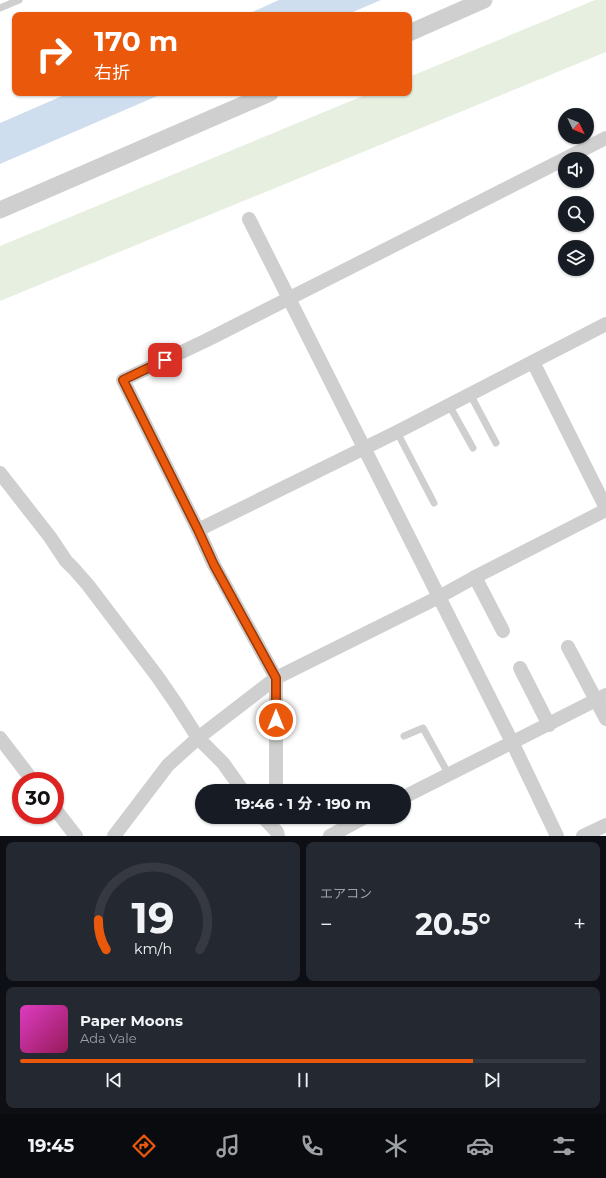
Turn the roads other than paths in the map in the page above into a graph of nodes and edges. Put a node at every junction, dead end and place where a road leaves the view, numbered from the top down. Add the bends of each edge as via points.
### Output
1 (19, 0) edge
2 (484, 0) edge
3 (0, 8) edge
4 (412, 32) edge
5 (263, 96) edge
6 (606, 138) edge
7 (0, 210) edge
8 (249, 220) dead end
9 (289, 298) junction
10 (606, 324) edge
11 (533, 362) junction
12 (470, 394) junction
13 (449, 405) junction
14 (397, 432) junction
15 (496, 443) dead end
16 (473, 448) dead end
17 (363, 449) junction
18 (0, 473) edge
19 (434, 503) dead end
20 (606, 509) edge
21 (198, 530) junction
22 (475, 577) junction
23 (439, 597) junction
24 (503, 631) dead end
25 (568, 647) dead end
26 (520, 668) dead end
27 (276, 678) junction
28 (601, 697) edge
29 (606, 719) edge
30 (549, 725) junction
31 (404, 736) dead end
32 (0, 738) edge
33 (198, 738) junction
34 (512, 742) junction
35 (26, 772) edge
36 (448, 775) junction
37 (238, 784) edge
38 (276, 784) edge
39 (411, 794) edge
40 (64, 821) edge
41 (269, 824) edge
42 (352, 824) edge
43 (606, 825) edge
44 (277, 834) edge
45 (76, 836) edge
46 (114, 836) edge
47 (330, 836) edge
48 (557, 836) edge
49 (583, 836) edge

1 - 3 lane
2 - 4 street
5 - 7 street
6 - 9 street
8 - 9 street
9 - 17 street
9 - 21 street via 123,380
10 - 11 street
11 - 12 street
11 - 20 street
12 - 13 street
12 - 15 lane
13 - 14 street
13 - 16 lane
14 - 17 street
14 - 19 lane
17 - 21 street
17 - 23 street
18 - 33 street via 157,676
20 - 22 street
21 - 27 street via 214,565
22 - 23 street
22 - 24 street
23 - 27 street
23 - 34 street
25 - 28 street
26 - 30 street
27 - 33 street
27 - 38 street
28 - 29 street
28 - 30 street
30 - 34 street
31 - 36 lane via 422,728
32 - 35 street
33 - 37 street via 223,763
33 - 46 street via 168,765
34 - 36 street
34 - 48 street
36 - 39 street
40 - 45 street
41 - 44 street
42 - 47 street
43 - 49 street

